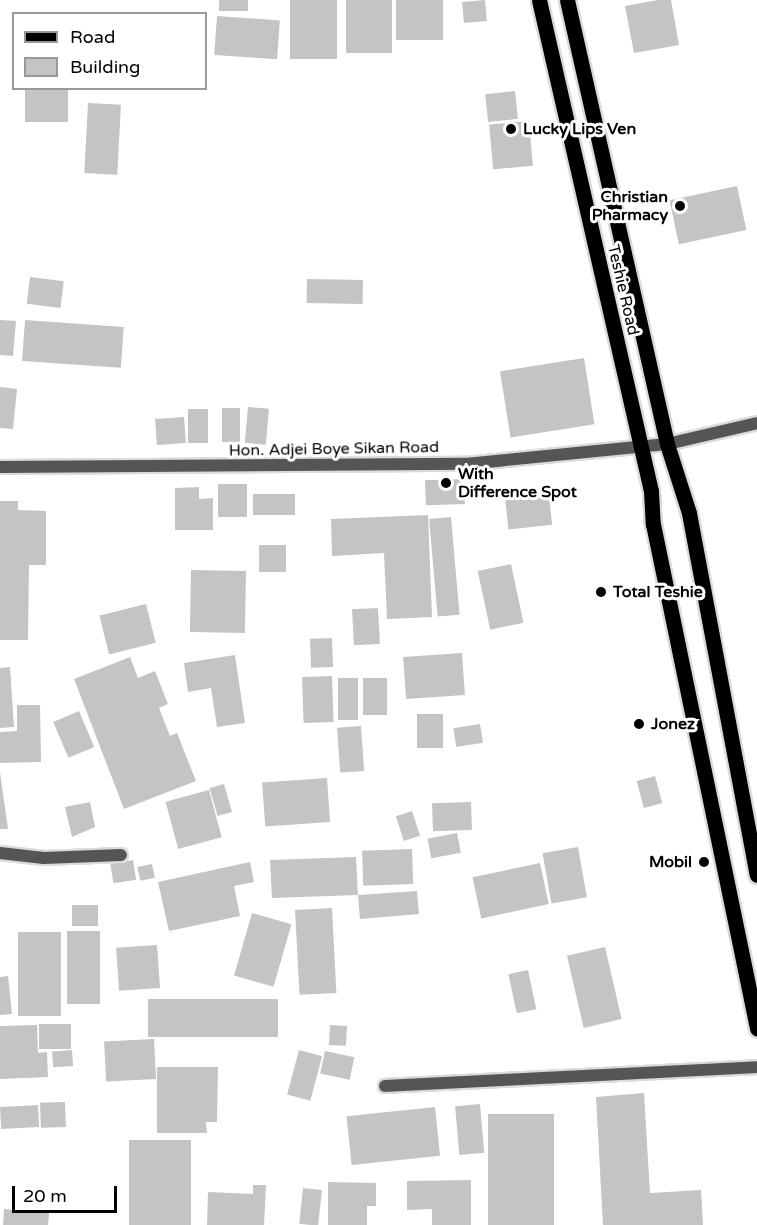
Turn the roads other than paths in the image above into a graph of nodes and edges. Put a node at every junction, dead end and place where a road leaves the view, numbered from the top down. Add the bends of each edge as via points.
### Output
1 (539, 0) edge
2 (567, 0) edge
3 (757, 423) edge
4 (667, 444) junction
5 (640, 448) junction
6 (0, 466) edge
7 (0, 853) edge
8 (121, 855) dead end
9 (757, 875) edge
10 (757, 1028) edge
11 (757, 1067) edge
12 (385, 1086) dead end

1 - 5 main road, Teshie Road
2 - 4 main road, Teshie Road
3 - 4 street, Hon. Adjei Boye Sikan Road
4 - 5 street, Hon. Adjei Boye Sikan Road
4 - 9 main road, Teshie Road via 689,513
5 - 6 street, Hon. Adjei Boye Sikan Road via 466,464
5 - 10 main road, Teshie Road
7 - 8 street via 44,858
11 - 12 street

